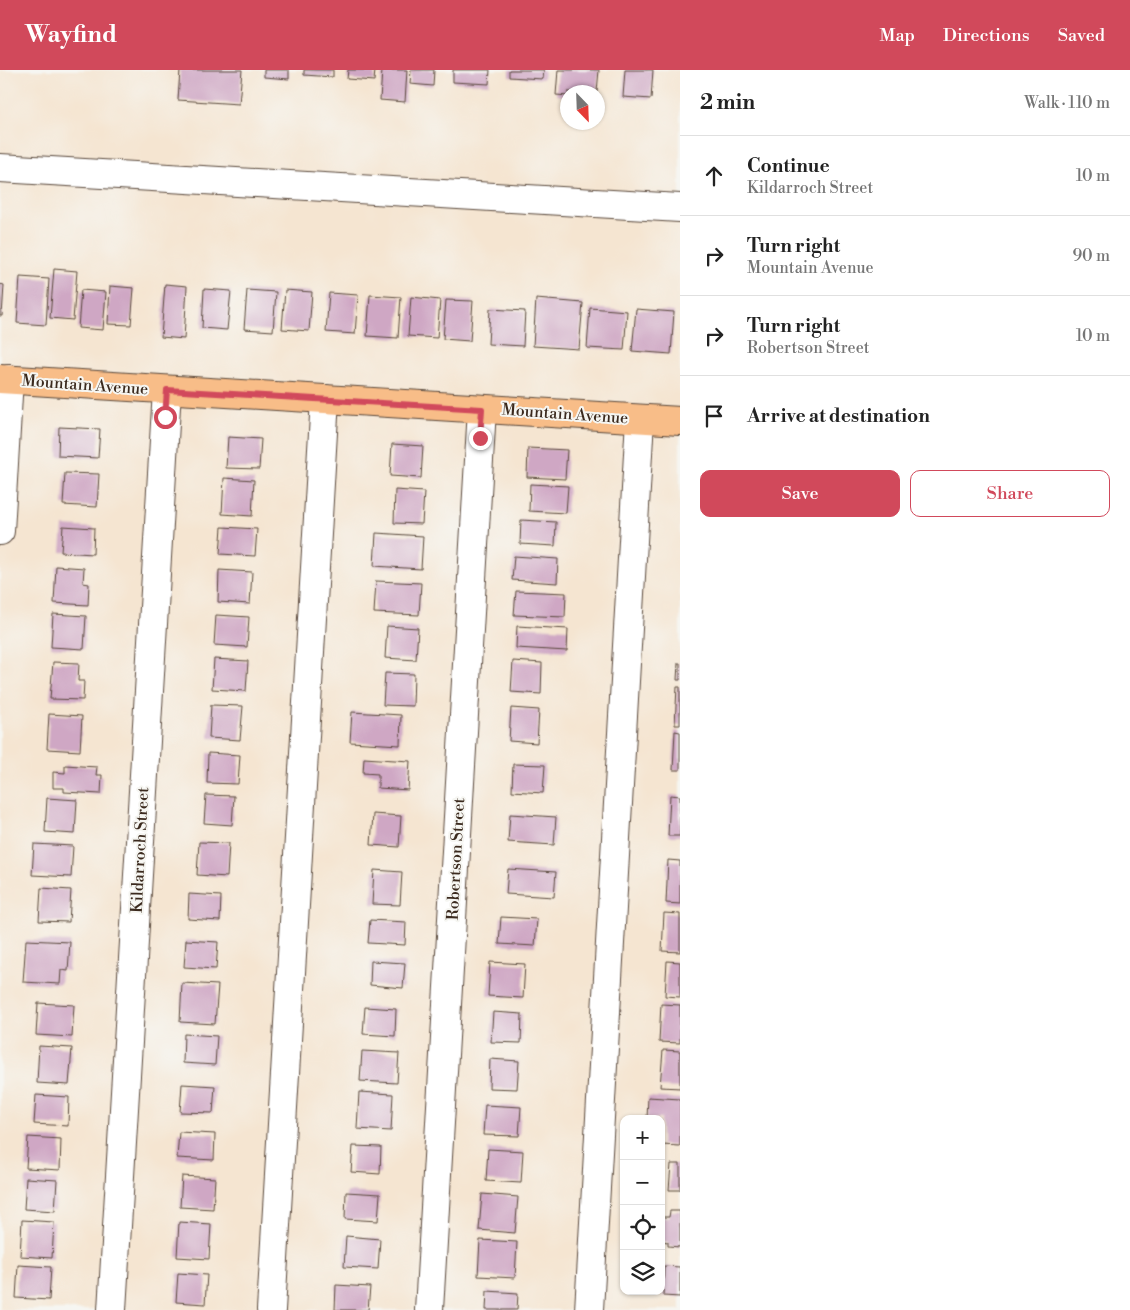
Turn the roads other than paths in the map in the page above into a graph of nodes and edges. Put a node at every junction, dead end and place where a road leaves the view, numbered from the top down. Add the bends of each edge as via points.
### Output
1 (0, 168) edge
2 (680, 208) edge
3 (4, 379) edge
4 (167, 390) junction
5 (325, 399) junction
6 (482, 409) junction
7 (640, 419) junction
8 (680, 421) edge
9 (0, 531) edge
10 (112, 1310) edge
11 (271, 1310) edge
12 (429, 1310) edge
13 (589, 1310) edge

1 - 2 street
3 - 4 main road, Mountain Avenue
3 - 9 street
4 - 5 main road, Mountain Avenue
4 - 10 street, Kildarroch Street
5 - 6 main road, Mountain Avenue
5 - 11 street
6 - 7 main road, Mountain Avenue
6 - 12 street, Robertson Street
7 - 8 main road, Mountain Avenue
7 - 13 street

